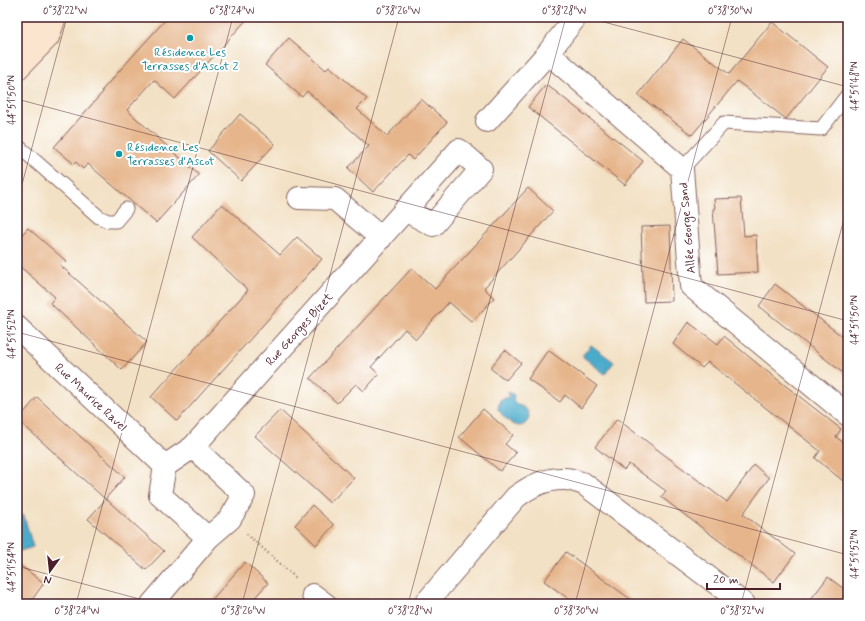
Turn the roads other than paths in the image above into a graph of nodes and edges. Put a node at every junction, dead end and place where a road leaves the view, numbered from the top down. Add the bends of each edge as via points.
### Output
1 (45, 17) edge
2 (55, 17) edge
3 (576, 17) edge
4 (17, 40) edge
5 (548, 53) junction
6 (17, 69) edge
7 (848, 94) edge
8 (487, 121) dead end
9 (17, 145) edge
10 (682, 169) junction
11 (299, 198) dead end
12 (126, 209) dead end
13 (405, 210) dead end
14 (381, 238) junction
15 (17, 328) edge
16 (848, 415) edge
17 (193, 447) junction
18 (165, 466) junction
19 (208, 538) junction
20 (152, 604) edge
21 (425, 604) edge
22 (744, 604) edge

1 - 4 street via 38,20
2 - 6 street via 48,37
3 - 5 street
5 - 8 street
5 - 10 street, Allée George Sand
7 - 10 lane via 821,129 724,123
9 - 12 lane via 99,217 116,221
10 - 16 street, Allée George Sand via 691,286
11 - 14 street via 335,198
13 - 14 street, Rue Georges Bizet
14 - 17 street, Rue Georges Bizet
15 - 18 street, Rue Maurice Ravel
17 - 18 street
17 - 19 street via 244,495 230,519
18 - 19 street via 160,495
19 - 20 street
21 - 22 street via 516,497 530,486 548,480 566,479 584,484

